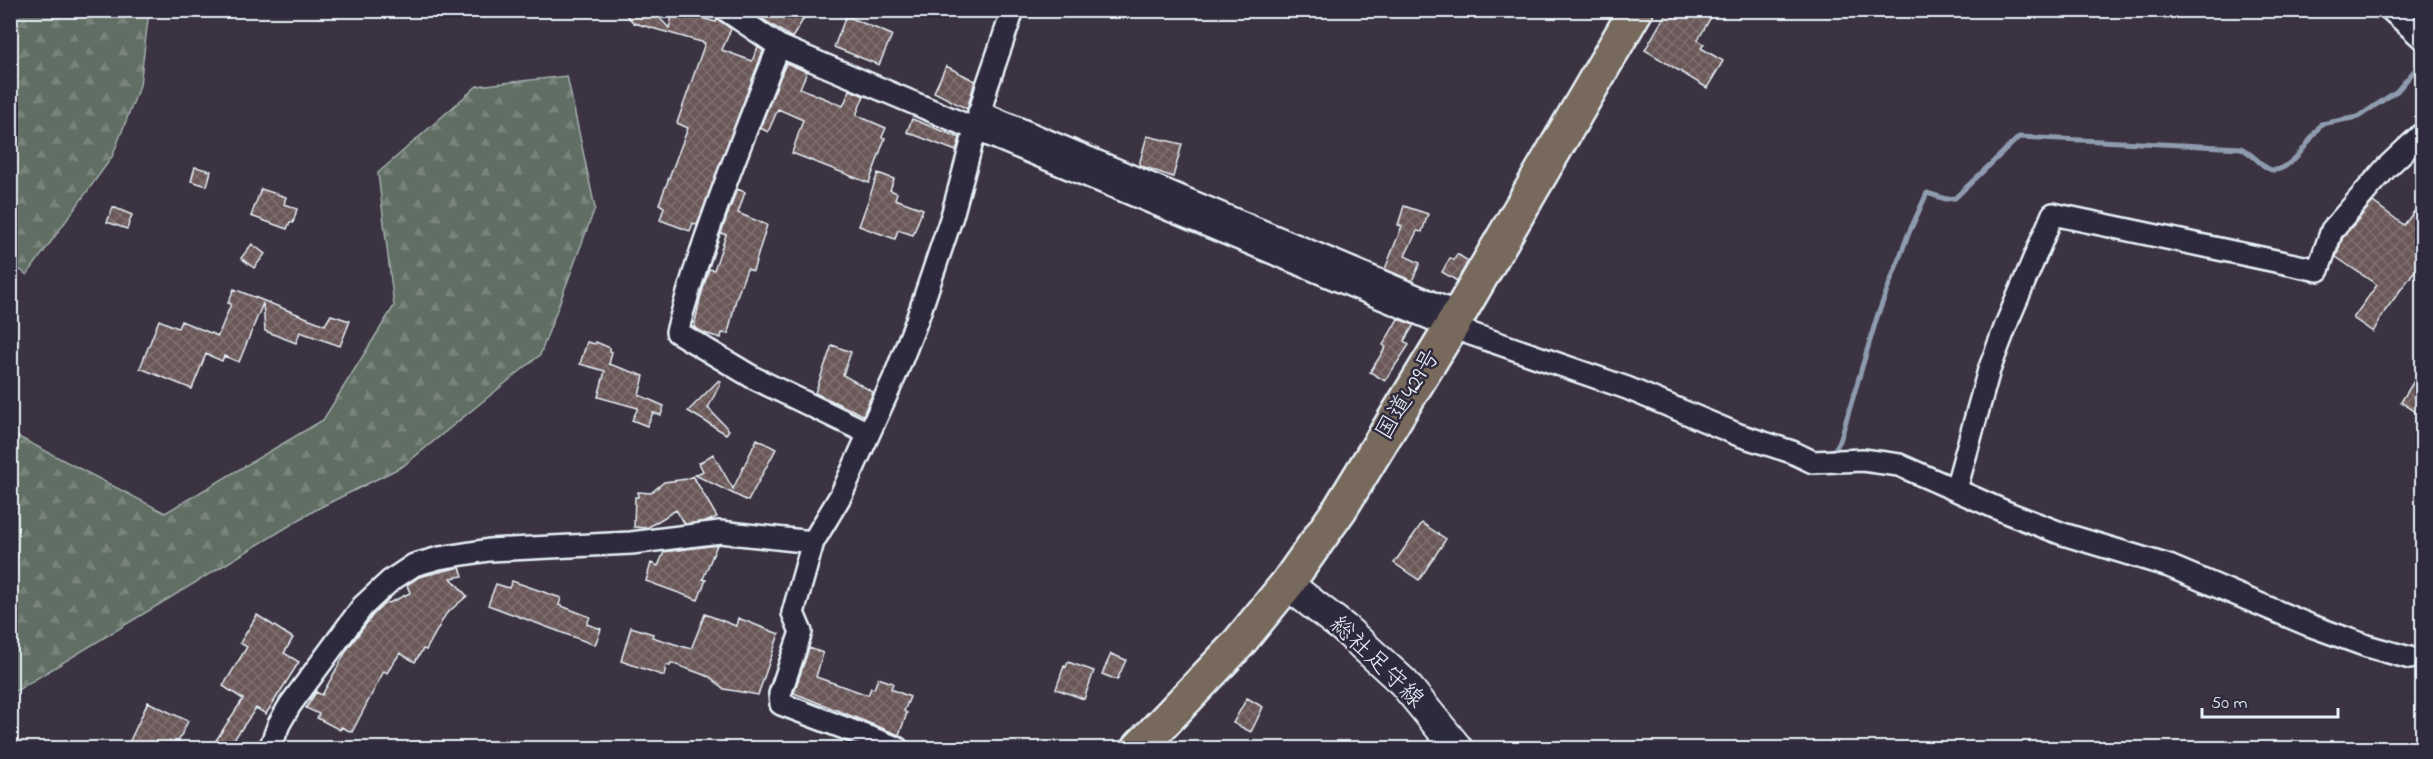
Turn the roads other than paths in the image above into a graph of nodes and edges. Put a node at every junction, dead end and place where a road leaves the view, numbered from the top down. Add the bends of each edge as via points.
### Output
1 (726, 10) edge
2 (1013, 10) edge
3 (1636, 10) edge
4 (2391, 10) edge
5 (2422, 38) edge
6 (779, 46) junction
7 (977, 120) junction
8 (2422, 134) edge
9 (1455, 321) junction
10 (868, 433) junction
11 (1956, 489) junction
12 (813, 542) junction
13 (1287, 584) junction
14 (2410, 658) dead end
15 (270, 748) edge
16 (897, 748) edge
17 (1139, 748) edge
18 (1457, 748) edge

1 - 6 street
2 - 7 street
3 - 9 highway, 国道429号
4 - 5 street
6 - 7 street
6 - 10 street via 729,175 677,332 754,378
7 - 9 street
7 - 10 street via 952,216 917,320 896,376
8 - 11 street via 2386,168 2332,230 2318,270 2053,214 1989,370
9 - 11 street via 1814,462 1882,461
9 - 13 highway, 国道429号 via 1340,509
10 - 12 street via 841,495
11 - 14 street via 2063,534 2169,566 2309,624
12 - 15 street via 720,532 631,543 489,550 414,565 363,606 290,705
12 - 16 street via 793,613 801,632 780,694 781,704
13 - 17 highway, 国道429号 via 1237,645
13 - 18 main road, 総社足守線 via 1403,682

